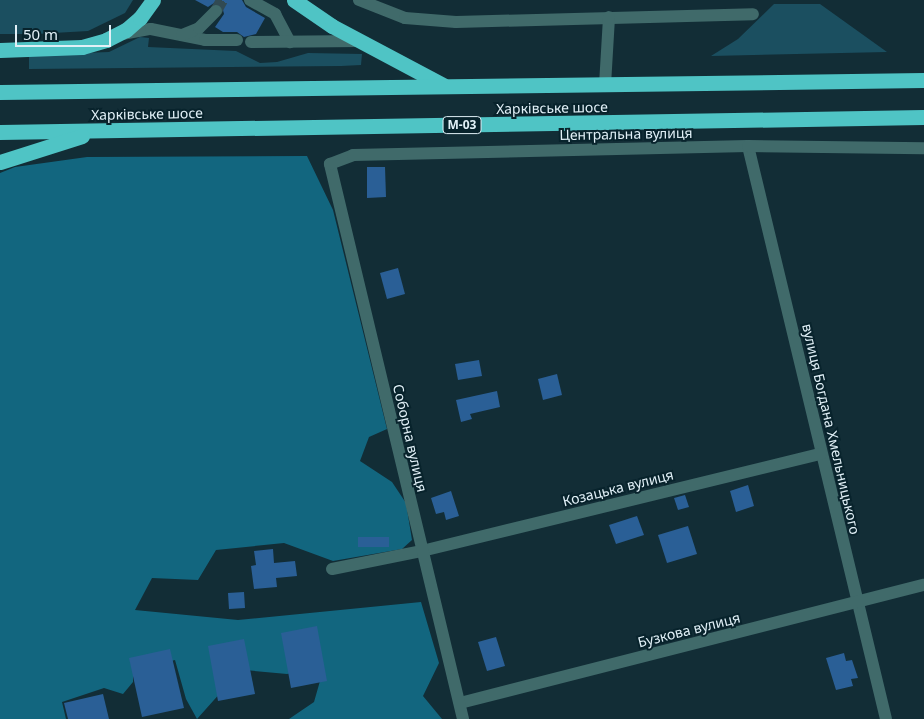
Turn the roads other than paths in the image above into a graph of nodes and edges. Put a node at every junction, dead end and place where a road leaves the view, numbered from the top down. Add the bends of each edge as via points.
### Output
1 (153, 0) edge
2 (250, 0) edge
3 (295, 0) edge
4 (359, 0) edge
5 (216, 11) tunnel mouth
6 (753, 14) dead end
7 (609, 17) junction
8 (182, 35) junction
9 (114, 36) junction
10 (237, 40) dead end
11 (361, 41) junction
12 (251, 42) dead end
13 (290, 42) junction
14 (0, 50) edge
15 (924, 80) edge
16 (605, 85) junction
17 (445, 86) junction
18 (0, 92) edge
19 (924, 117) edge
20 (100, 131) junction
21 (0, 132) edge
22 (748, 146) junction
23 (924, 148) edge
24 (0, 162) edge
25 (330, 164) joint
26 (821, 454) junction
27 (422, 551) junction
28 (332, 569) dead end
29 (924, 585) edge
30 (857, 603) junction
31 (460, 703) junction
32 (463, 719) edge
33 (886, 719) edge

1 - 9 highway via 140,18
2 - 13 street via 275,14
3 - 11 highway via 332,26
4 - 7 street via 405,18 456,22
5 - 8 street via 199,28
6 - 7 street
7 - 16 street
8 - 9 street via 134,30
8 - 10 street via 205,40
9 - 14 highway via 82,47
11 - 13 street
11 - 17 highway
12 - 13 street
15 - 16 highway, Харківське шосе
16 - 17 highway, Харківське шосе
17 - 18 highway, Харківське шосе
19 - 20 highway, Харківське шосе / М-03
20 - 21 highway, Харківське шосе / М-03
20 - 24 highway
22 - 23 street, Центральна вулиця
22 - 25 street, Центральна вулиця via 353,155
22 - 26 street, вулиця Богдана Хмельницького
25 - 27 street, Соборна вулиця
26 - 27 street, Козацька вулиця
26 - 30 street, вулиця Богдана Хмельницького
27 - 28 street, Козацька вулиця
27 - 31 street, Соборна вулиця
29 - 30 street, Бузкова вулиця
30 - 31 street, Бузкова вулиця
30 - 33 street, вулиця Богдана Хмельницького
31 - 32 street, Соборна вулиця

